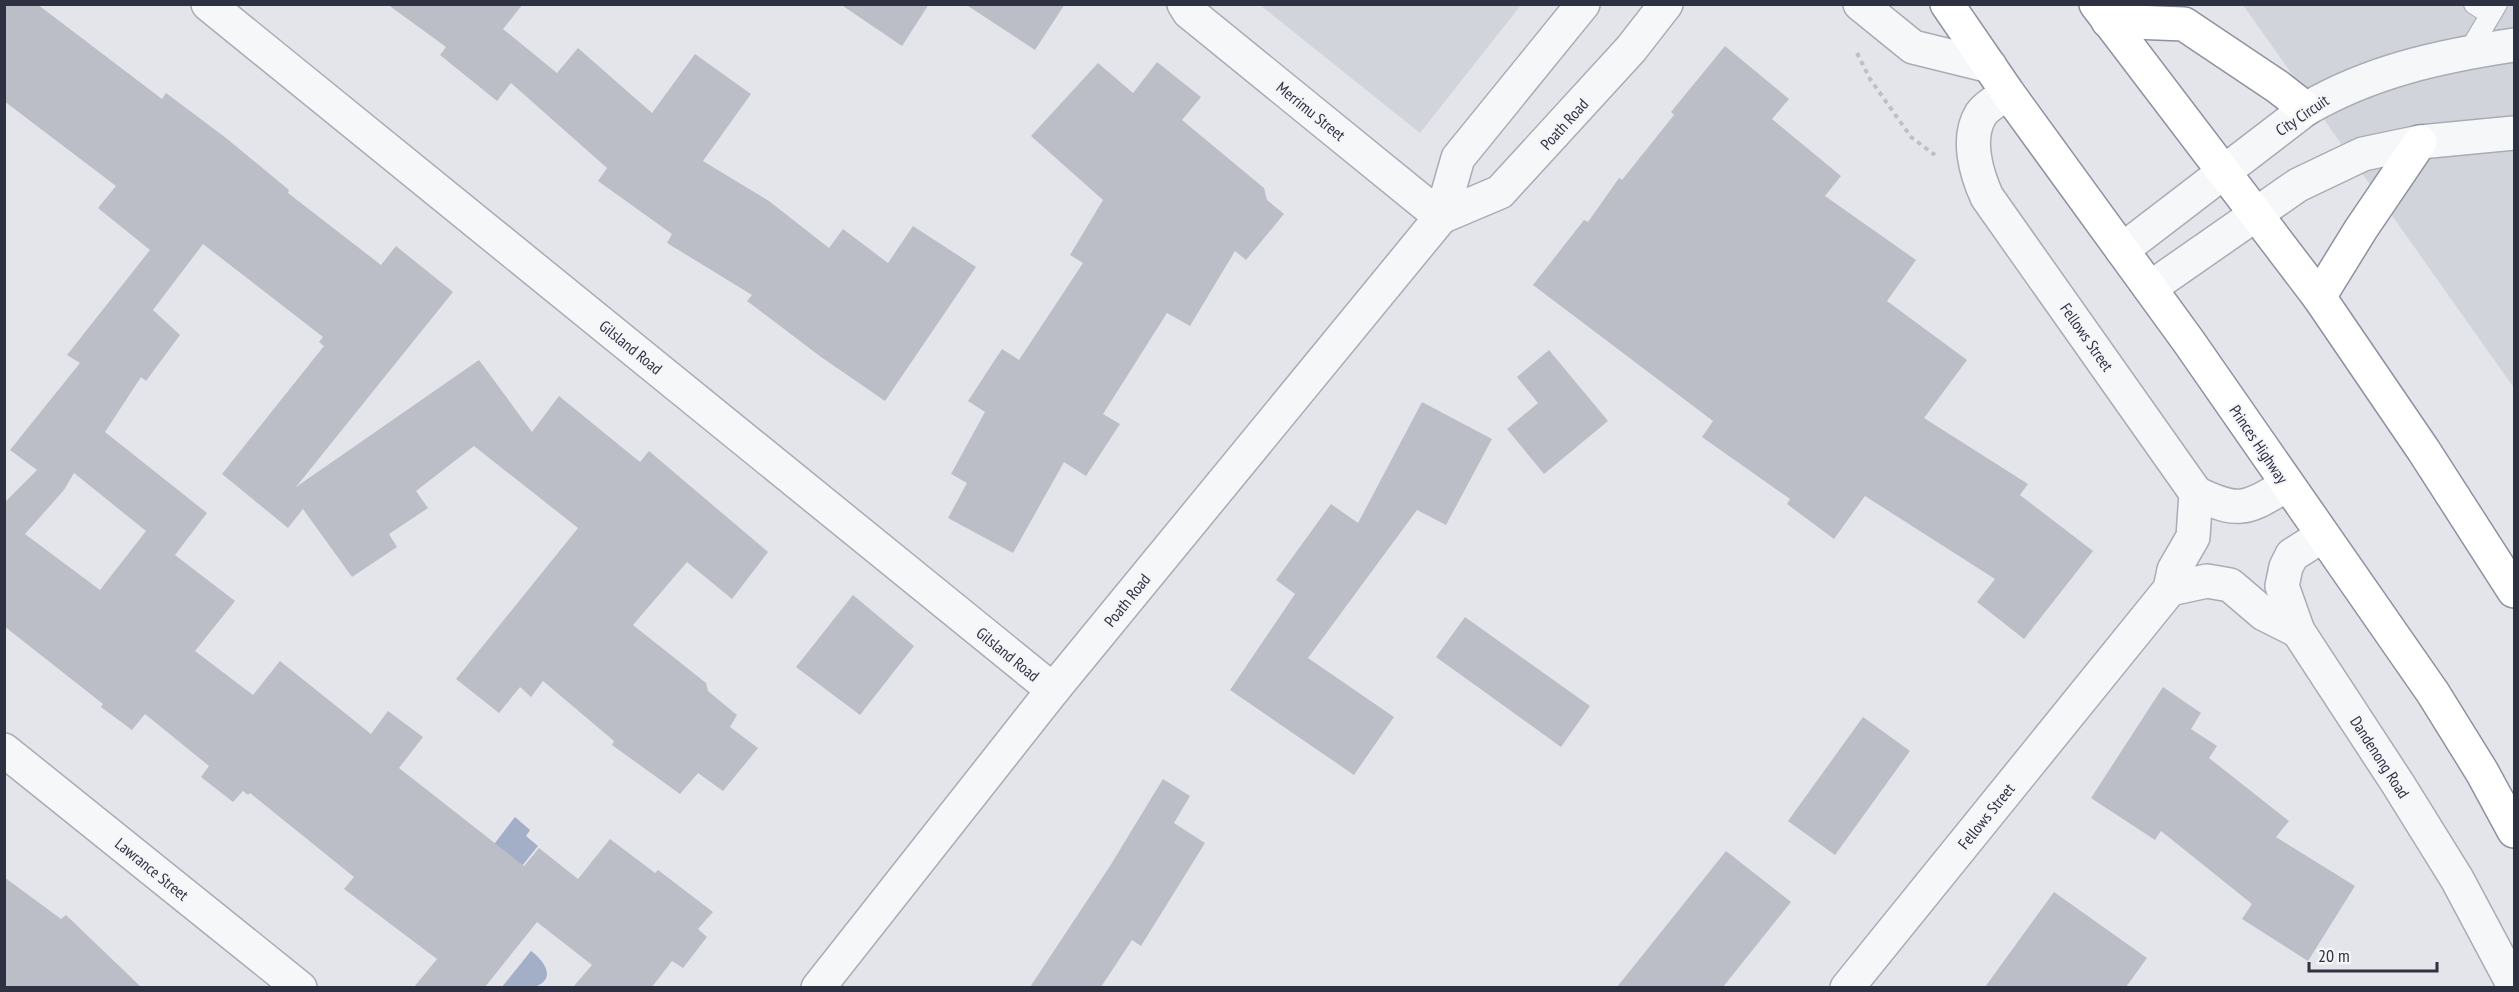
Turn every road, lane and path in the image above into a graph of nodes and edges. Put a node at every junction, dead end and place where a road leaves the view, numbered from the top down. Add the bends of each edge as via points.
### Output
1 (208, 4) edge
2 (1184, 4) edge
3 (1583, 4) edge
4 (1666, 4) edge
5 (1860, 4) edge
6 (1947, 4) edge
7 (2487, 8) edge
8 (2102, 13) edge
9 (2514, 45) edge
10 (1854, 47) dead end
11 (2469, 51) junction
12 (1999, 79) junction
13 (2306, 109) junction
14 (2514, 133) edge
15 (2420, 142) junction
16 (2223, 172) junction
17 (1980, 181) junction
18 (2255, 213) junction
19 (1441, 217) junction
20 (2122, 250) junction
21 (2150, 288) junction
22 (2319, 297) junction
23 (2287, 485) junction
24 (2196, 493) junction
25 (2322, 536) junction
26 (2170, 589) junction
27 (2514, 591) edge
28 (2298, 631) junction
29 (1053, 690) junction
30 (4, 750) edge
31 (2514, 831) edge
32 (2514, 986) edge
33 (300, 987) edge
34 (818, 987) edge
35 (1847, 987) edge

1 - 29 street, Gilsland Road
2 - 19 street, Merrimu Street
3 - 19 street, Poath Road via 1458,158
4 - 19 street, Poath Road via 1632,49 1500,192
5 - 12 street via 1913,47
6 - 12 highway, Princes Highway
7 - 11 lane
8 - 13 highway via 2184,24
8 - 16 highway
9 - 11 street, City Circuit
10 - 17 path via 1869,79 1911,137 1946,163
11 - 13 street, City Circuit via 2350,85
12 - 17 street, Fellows Street via 1976,127 1974,148
12 - 20 highway, Princes Highway
13 - 16 street, City Circuit
14 - 15 street
15 - 18 street via 2363,154 2298,185
15 - 22 highway
16 - 18 highway
16 - 20 street, City Circuit
17 - 24 street, Fellows Street
18 - 21 street
18 - 22 highway
19 - 29 street, Poath Road
20 - 21 highway, Princes Highway
21 - 23 highway, Princes Highway
22 - 27 highway
23 - 24 street via 2244,507
23 - 25 highway, Princes Highway
24 - 26 street, Fellows Street via 2193,537 2174,570
25 - 28 street, Dandenong Road via 2292,555 2286,567 2282,586
25 - 31 highway, Princes Highway via 2433,693
26 - 28 street via 2206,581 2230,585 2264,614
26 - 35 street, Fellows Street
28 - 32 street, Dandenong Road via 2457,879
29 - 34 street, Poath Road
30 - 33 street, Lawrance Street

